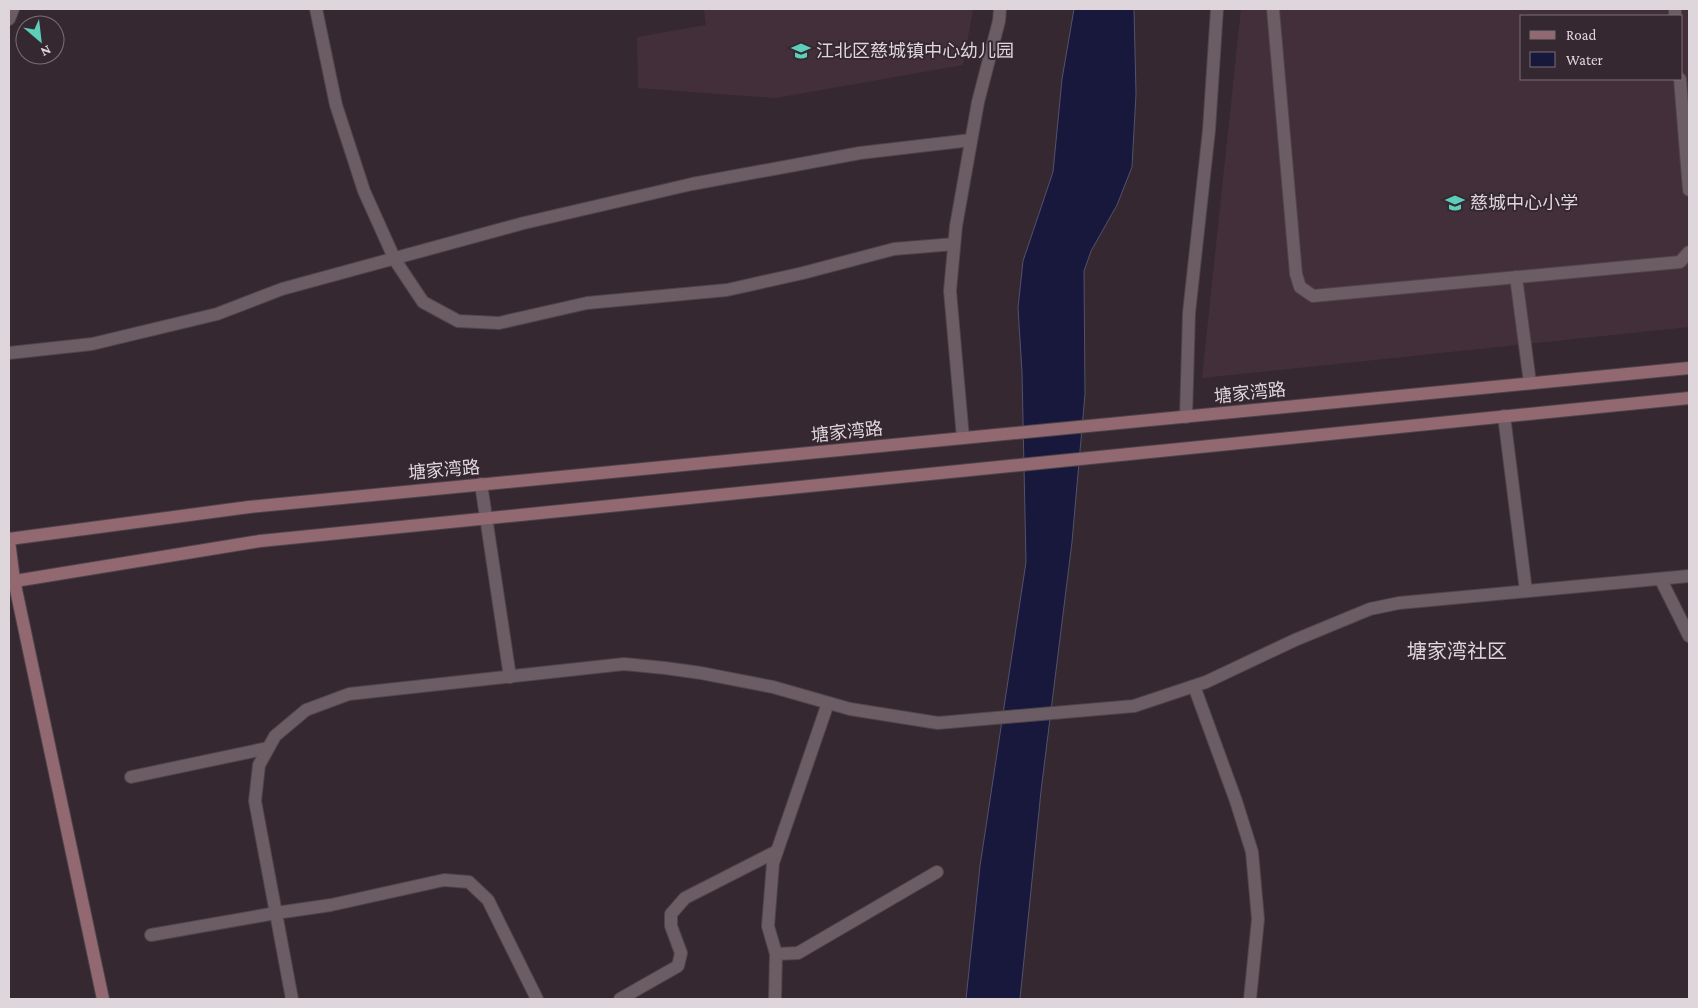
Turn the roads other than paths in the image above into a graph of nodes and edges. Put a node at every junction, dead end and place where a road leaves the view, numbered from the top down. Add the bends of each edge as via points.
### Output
1 (13, 9) edge
2 (316, 9) edge
3 (1000, 9) edge
4 (1217, 9) edge
5 (1273, 9) edge
6 (9, 19) edge
7 (1680, 80) edge
8 (971, 140) junction
9 (1689, 190) edge
10 (954, 244) junction
11 (1689, 252) edge
12 (395, 260) junction
13 (1516, 277) junction
14 (9, 353) edge
15 (1689, 368) edge
16 (1530, 383) junction
17 (1689, 398) edge
18 (1186, 416) junction
19 (1504, 416) junction
20 (963, 438) junction
21 (481, 484) junction
22 (486, 518) junction
23 (9, 540) edge
24 (1689, 576) edge
25 (1661, 580) junction
26 (11, 581) edge
27 (1526, 591) junction
28 (1689, 636) edge
29 (510, 677) junction
30 (1194, 686) junction
31 (828, 702) junction
32 (268, 748) junction
33 (131, 777) dead end
34 (777, 851) junction
35 (937, 872) dead end
36 (276, 913) junction
37 (151, 935) dead end
38 (776, 954) junction
39 (103, 999) edge
40 (292, 999) edge
41 (537, 999) edge
42 (620, 999) edge
43 (775, 999) edge
44 (1250, 999) edge

1 - 6 street
2 - 12 street via 336,105 364,191
3 - 8 street
4 - 18 street via 1209,130 1189,313
5 - 13 street via 1296,274 1300,287 1313,296
7 - 9 street
8 - 10 street
8 - 12 street via 860,153 692,184 524,223
10 - 12 street via 894,250 727,290 587,303 499,323 458,321 423,302
10 - 20 street via 950,291
11 - 13 street via 1680,262
12 - 14 street via 282,289 208,316 92,344
13 - 16 street
15 - 16 main road, 塘家湾路
16 - 18 main road, 塘家湾路
17 - 19 main road
18 - 20 main road, 塘家湾路
19 - 22 main road
19 - 27 street
20 - 21 main road, 塘家湾路
21 - 22 street
21 - 23 main road, 塘家湾路 via 249,507
22 - 26 main road via 260,541
22 - 29 street
23 - 26 main road
24 - 25 street
25 - 27 street
25 - 28 street
26 - 39 main road
27 - 30 street via 1399,603 1370,609
29 - 31 street via 624,664 701,673
29 - 32 street via 349,694 306,710 275,736
30 - 31 street via 1134,706 938,723 850,709
30 - 44 street via 1252,852 1258,919
31 - 34 street
32 - 33 street
32 - 36 street via 259,765 255,802
34 - 38 street via 773,863 768,926
34 - 42 street via 685,898 672,914 671,926 680,953 678,966
35 - 38 street via 798,954
36 - 37 street
36 - 40 street
36 - 41 street via 331,906 444,880 469,882 488,900
38 - 43 street

